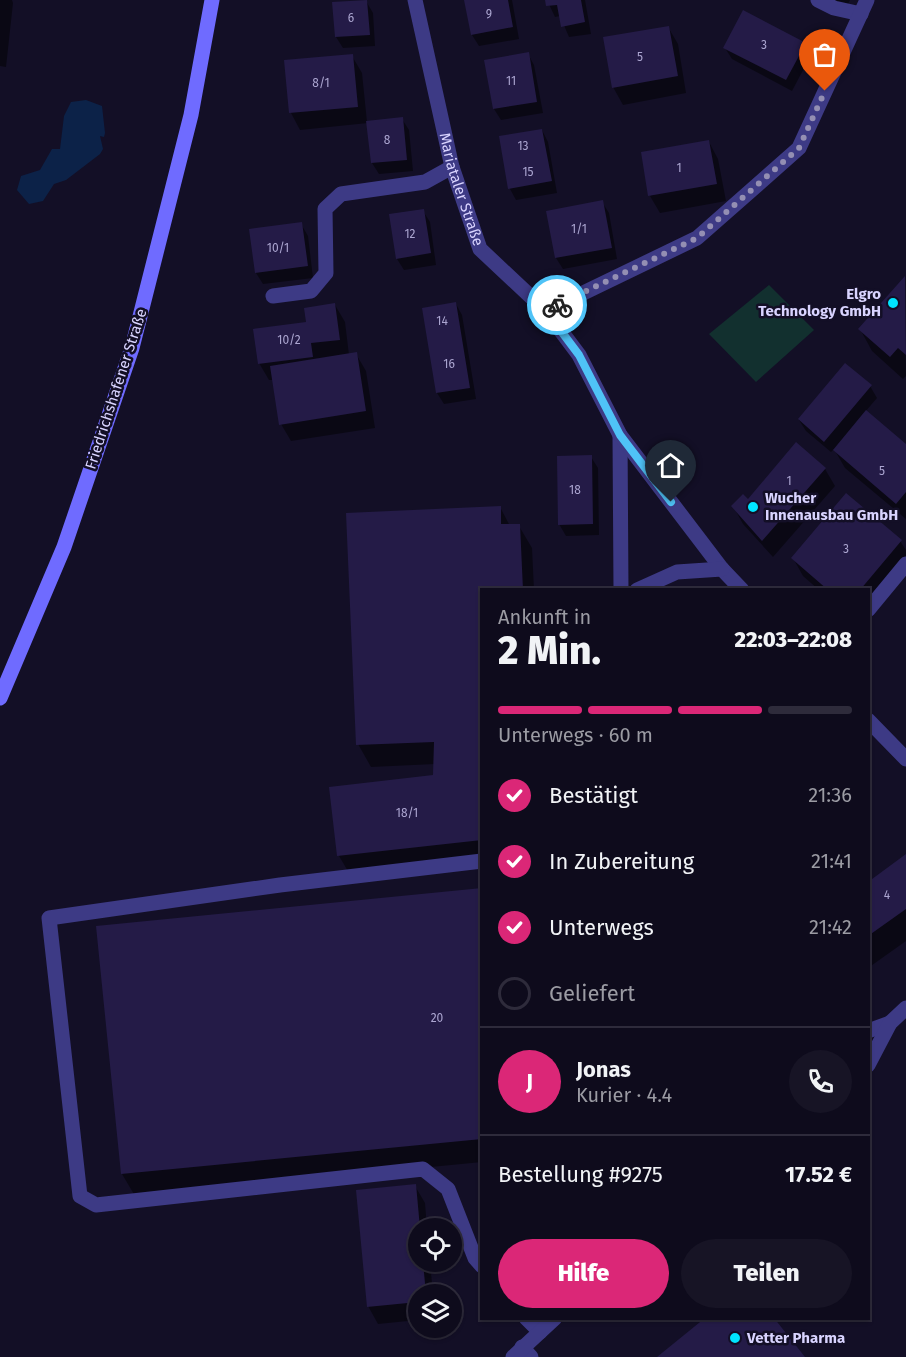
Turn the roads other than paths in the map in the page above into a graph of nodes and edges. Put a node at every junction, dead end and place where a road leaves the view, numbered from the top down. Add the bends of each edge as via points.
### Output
1 (212, 0) edge
2 (416, 0) edge
3 (818, 0) edge
4 (864, 7) edge
5 (452, 167) junction
6 (273, 296) dead end
7 (546, 311) junction
8 (620, 435) junction
9 (906, 564) edge
10 (722, 569) junction
11 (621, 588) edge
12 (641, 588) edge
13 (740, 588) edge
14 (870, 608) edge
15 (0, 698) edge
16 (870, 722) edge
17 (906, 759) edge
18 (480, 861) edge
19 (906, 1008) edge
20 (890, 1023) junction
21 (870, 1030) edge
22 (870, 1061) edge
23 (480, 1264) edge
24 (528, 1320) edge
25 (553, 1320) edge
26 (540, 1332) junction
27 (522, 1354) edge

1 - 15 main road, Friedrichshafener Straße via 191,115 132,348 64,547
2 - 5 street, Mariataler Straße
3 - 4 street via 834,8
4 - 7 street via 799,148 697,238
5 - 6 street via 425,182 340,194 324,209 326,273 311,291
5 - 7 street, Mariataler Straße via 480,249
7 - 8 street, Mariataler Straße via 579,355
8 - 10 street, Mariataler Straße
8 - 11 street
9 - 14 street
10 - 12 street via 677,572
10 - 13 street, Mariataler Straße
16 - 17 street
18 - 23 street via 49,918 80,1196 96,1205 423,1168 448,1189
19 - 20 street
20 - 21 street
20 - 22 street
24 - 26 street
25 - 26 street
26 - 27 street

